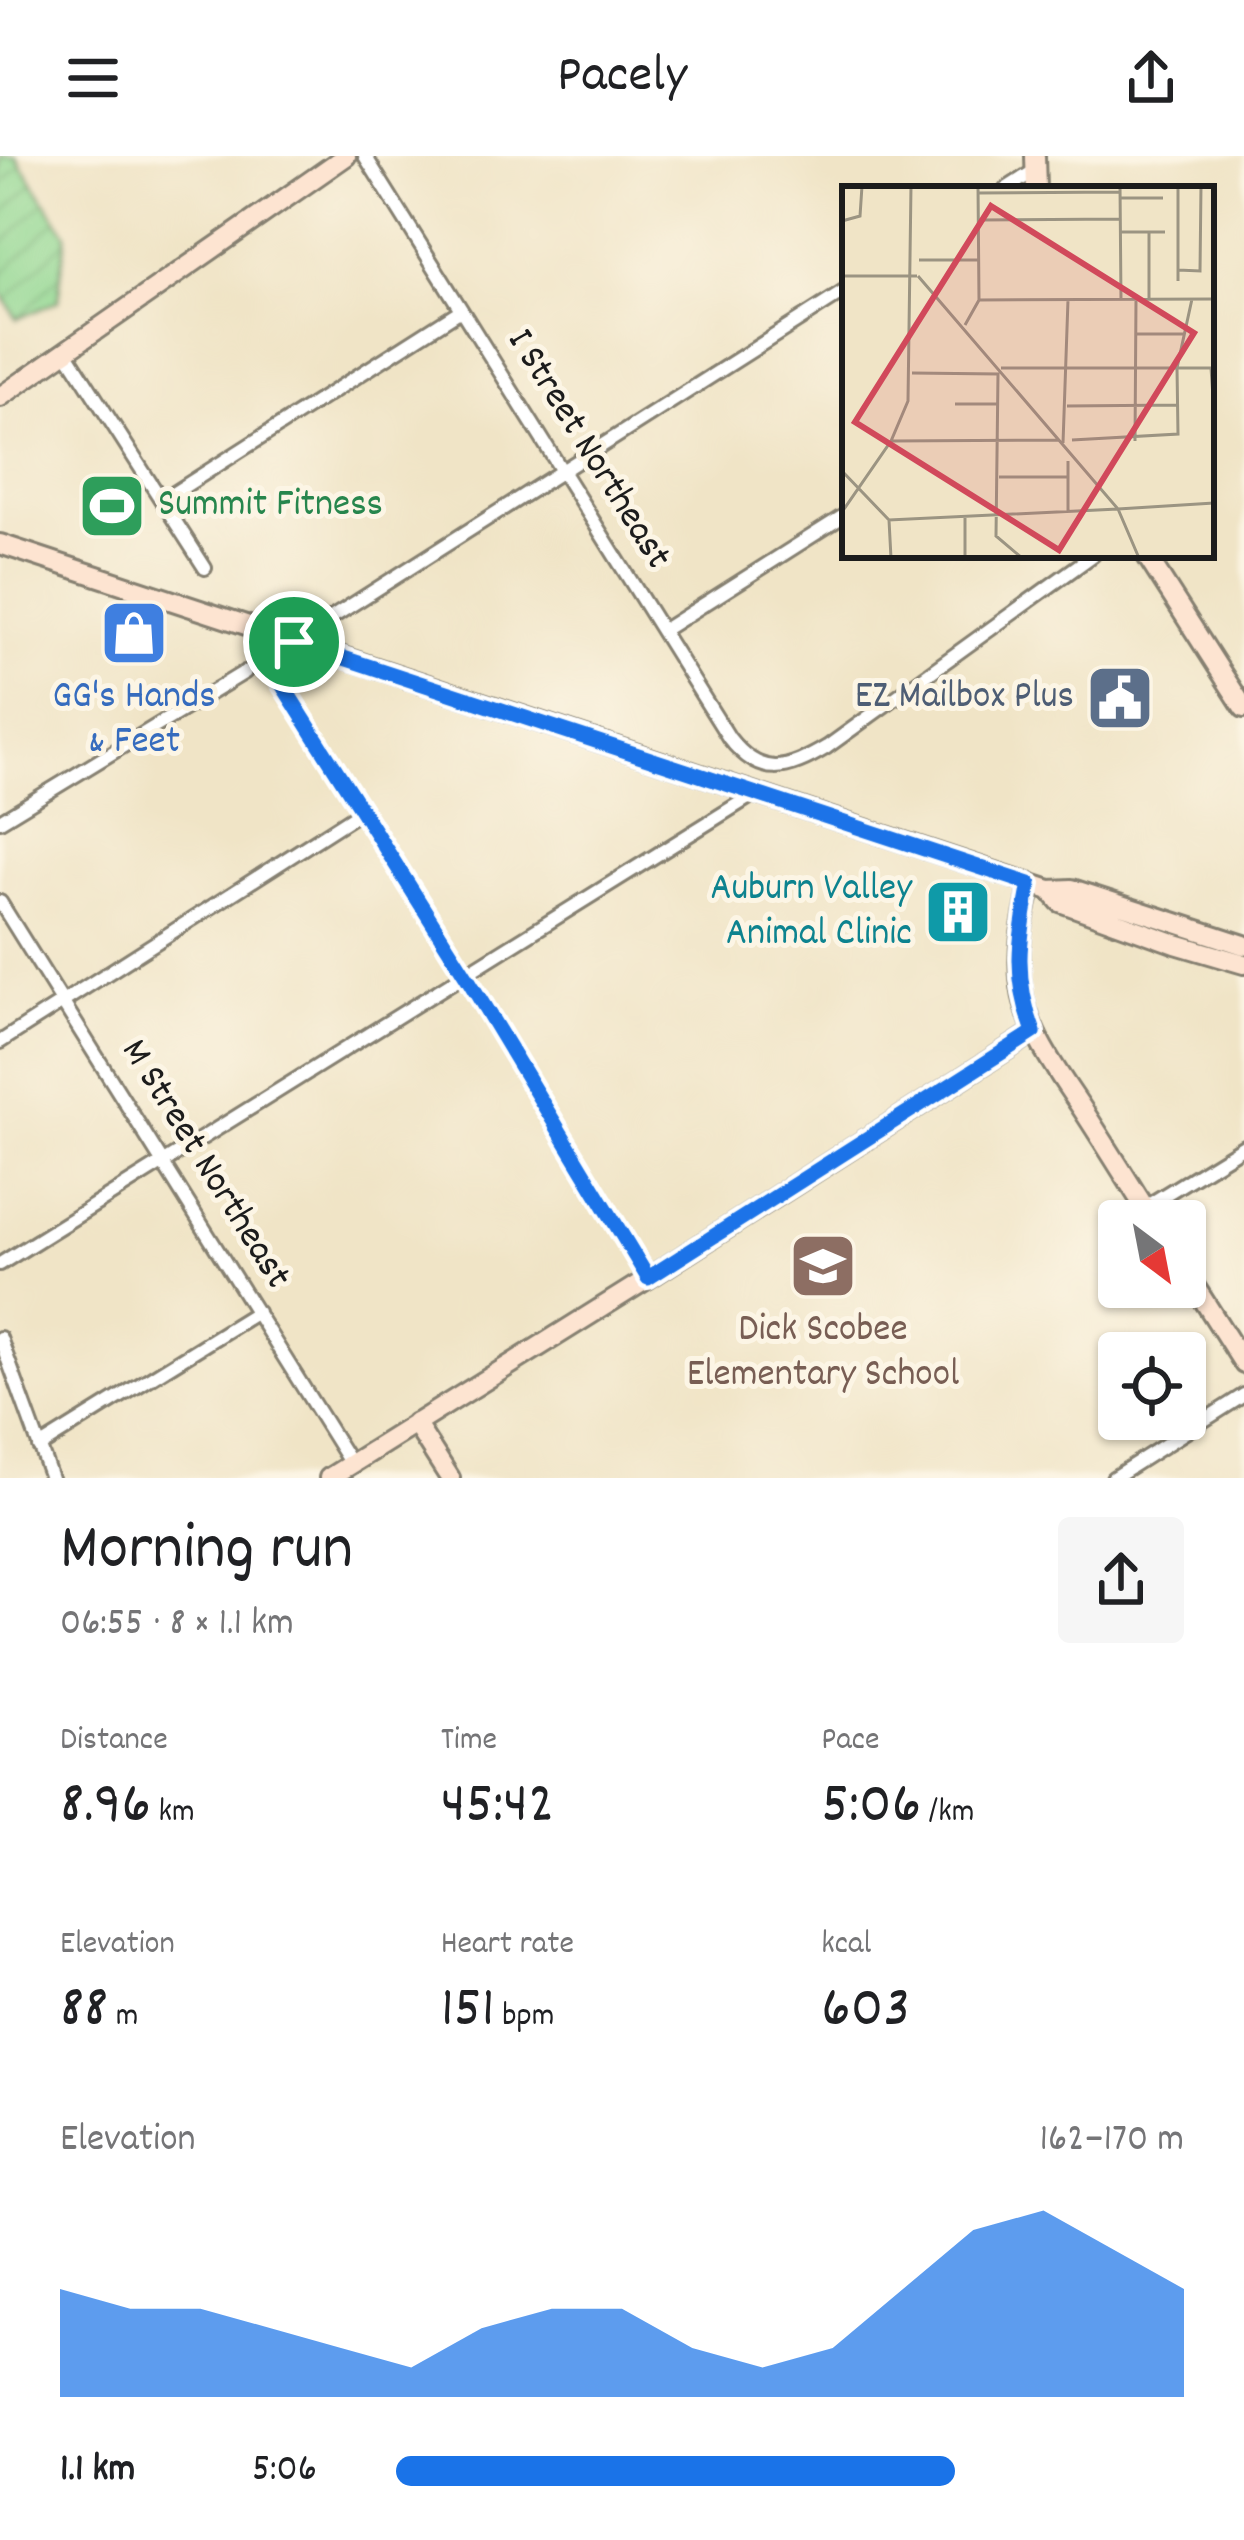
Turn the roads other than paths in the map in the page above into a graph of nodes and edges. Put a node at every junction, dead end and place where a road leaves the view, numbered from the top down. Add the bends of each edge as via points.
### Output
1 (346, 156) edge
2 (365, 156) edge
3 (842, 293) edge
4 (461, 310) junction
5 (67, 352) junction
6 (0, 397) edge
7 (562, 471) junction
8 (163, 500) junction
9 (842, 517) edge
10 (0, 544) edge
11 (1089, 558) edge
12 (1148, 558) edge
13 (206, 568) dead end
14 (662, 631) junction
15 (284, 638) junction
16 (245, 672) dead end
17 (1244, 708) edge
18 (756, 793) junction
19 (360, 812) junction
20 (0, 821) edge
21 (1030, 884) junction
22 (1050, 890) junction
23 (0, 902) edge
24 (1176, 944) junction
25 (1240, 944) edge
26 (1244, 964) edge
27 (466, 976) junction
28 (63, 1003) junction
29 (1034, 1032) junction
30 (0, 1042) edge
31 (1244, 1146) edge
32 (165, 1164) junction
33 (1140, 1200) edge
34 (1169, 1200) edge
35 (0, 1264) edge
36 (648, 1278) junction
37 (1206, 1304) edge
38 (257, 1312) junction
39 (0, 1338) edge
40 (1244, 1364) edge
41 (1244, 1395) edge
42 (415, 1423) junction
43 (39, 1447) junction
44 (351, 1464) junction
45 (51, 1478) edge
46 (329, 1478) edge
47 (450, 1478) edge
48 (1113, 1478) edge

1 - 5 street
2 - 4 street, I Street Northeast
3 - 7 street
4 - 7 street, I Street Northeast
4 - 8 street
5 - 6 street
5 - 8 street
7 - 14 street, I Street Northeast
7 - 15 street
8 - 13 street
9 - 14 street
10 - 15 street
11 - 14 street, I Street Northeast via 827,747 780,768 751,761 729,738
12 - 17 street
15 - 18 street
15 - 19 street via 266,659
16 - 20 street
18 - 21 street
18 - 27 street
19 - 27 street
19 - 28 street
21 - 22 street
21 - 29 street via 1019,958
22 - 24 street via 1060,902
22 - 25 street via 1072,889
23 - 28 street, M Street Northeast
24 - 25 street via 1231,951
24 - 26 street
27 - 32 street
27 - 36 street
28 - 30 street
28 - 32 street, M Street Northeast
29 - 33 street
29 - 36 street
31 - 34 street
32 - 35 street
32 - 38 street, M Street Northeast
36 - 42 street
37 - 40 street
38 - 43 street
38 - 44 street, M Street Northeast
39 - 43 street
41 - 48 street
42 - 44 street
42 - 47 street
43 - 45 street
44 - 46 street

